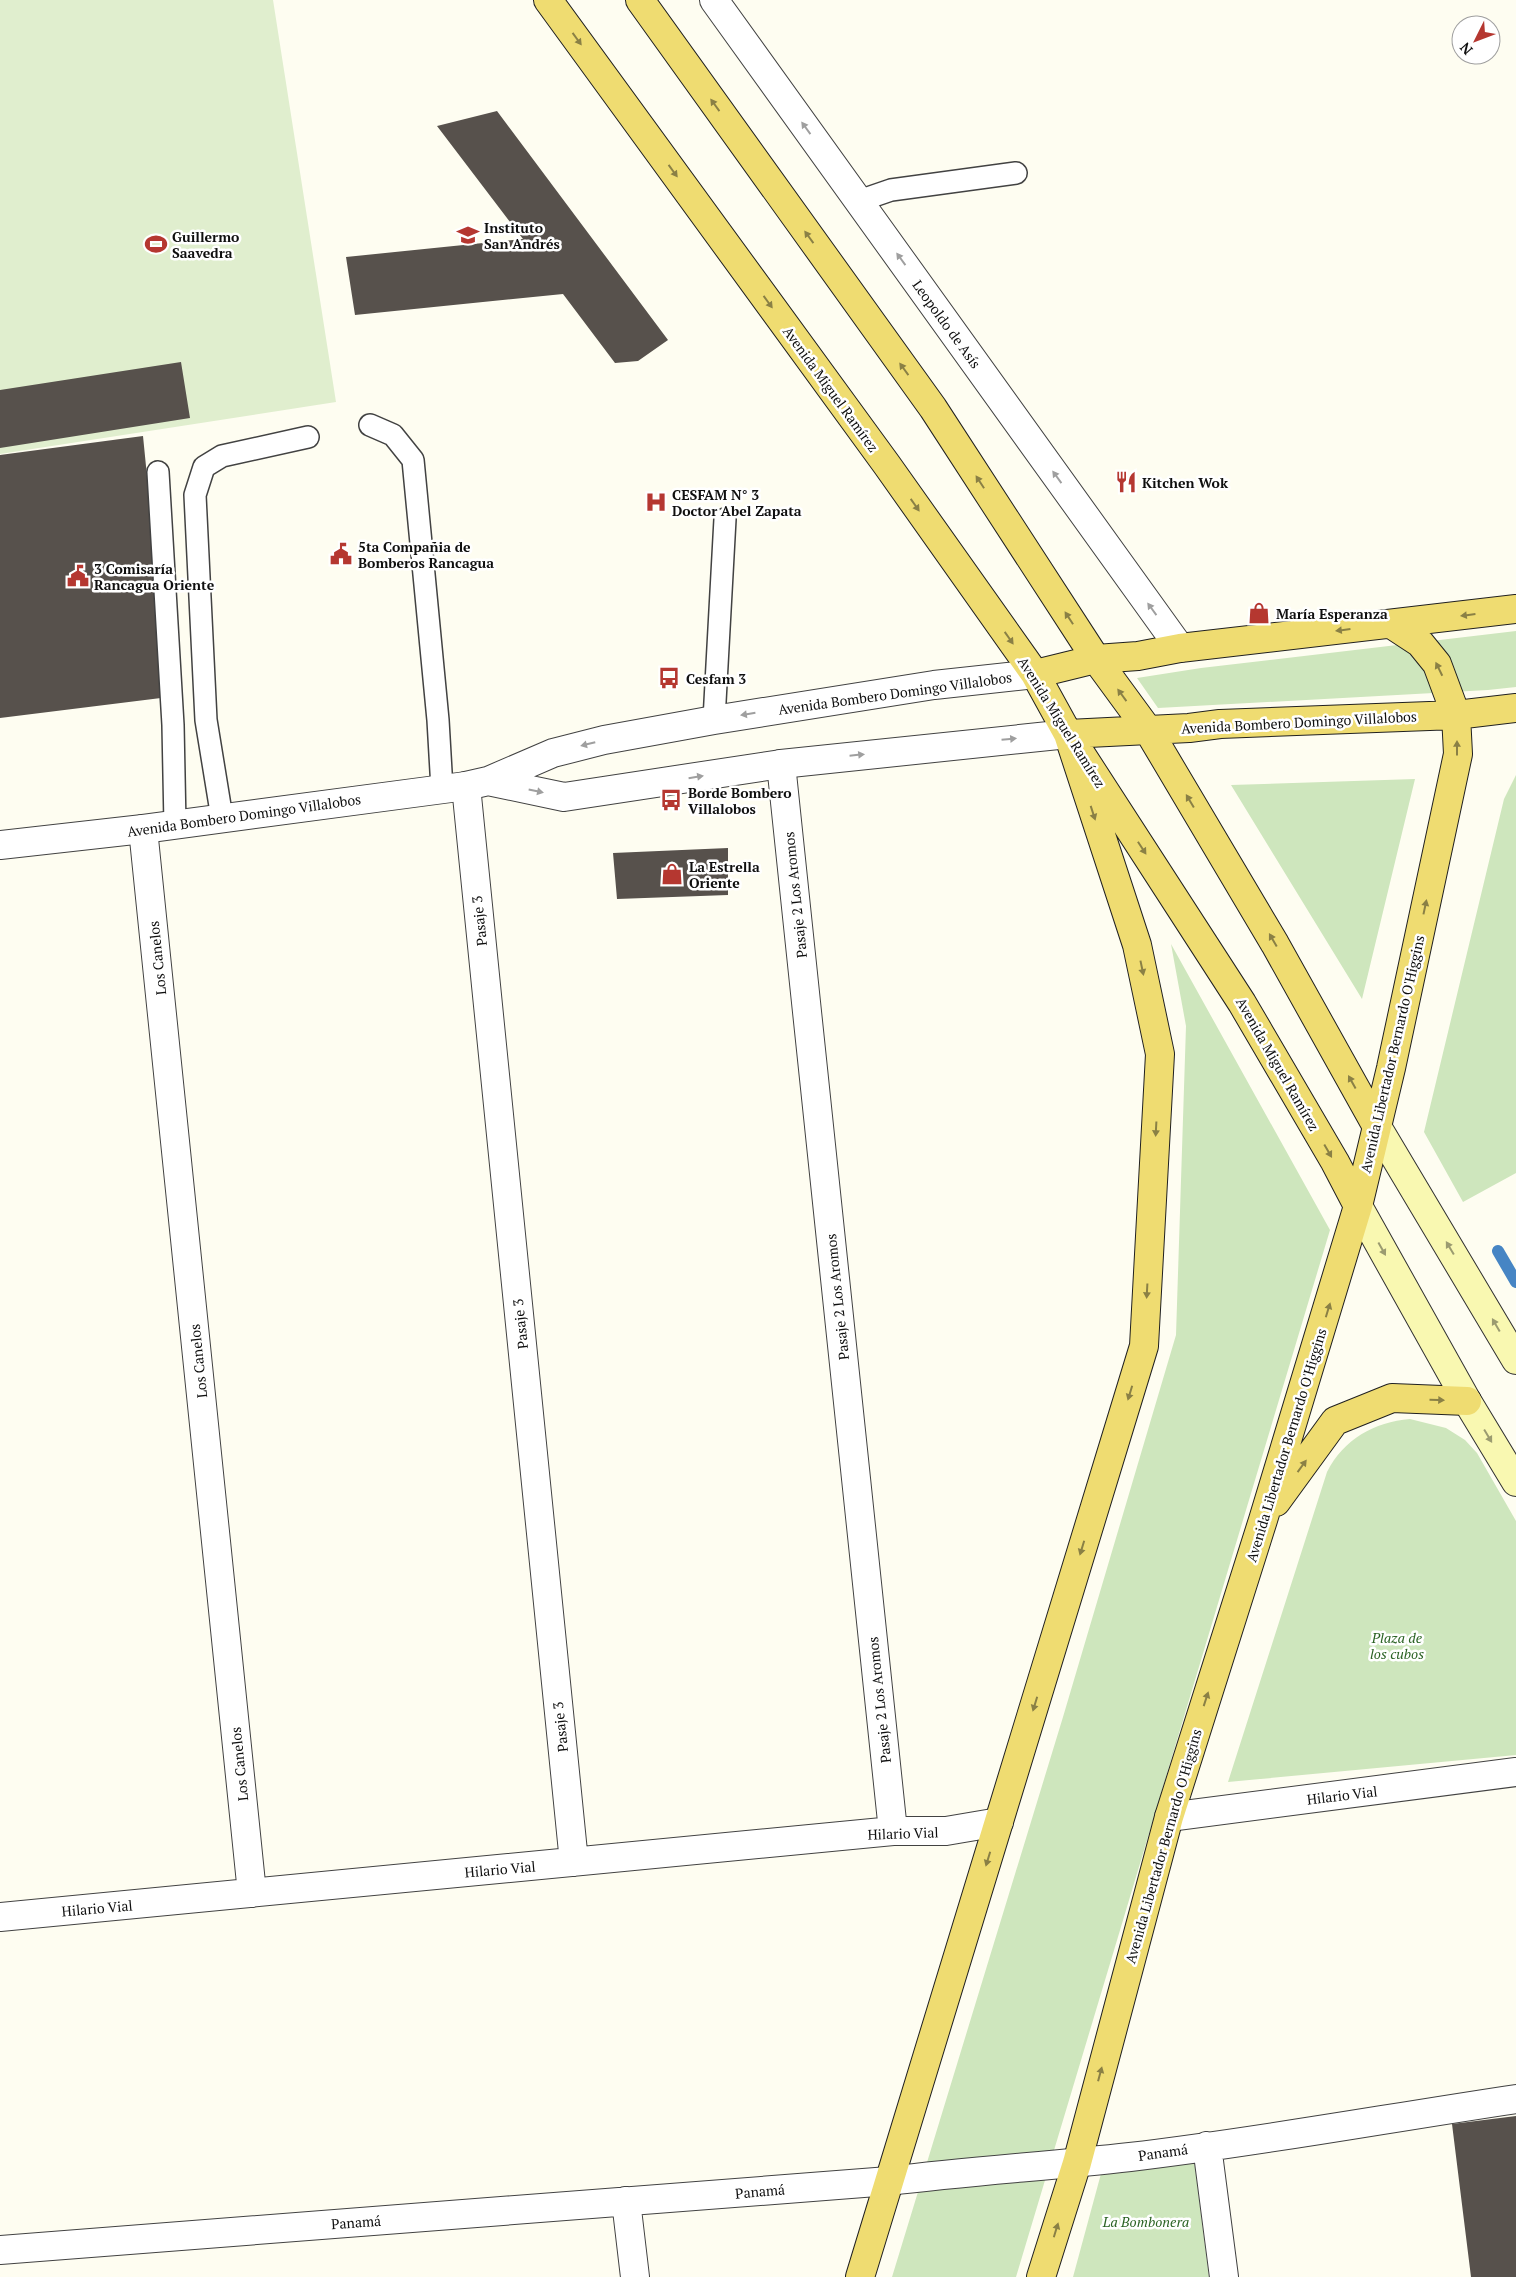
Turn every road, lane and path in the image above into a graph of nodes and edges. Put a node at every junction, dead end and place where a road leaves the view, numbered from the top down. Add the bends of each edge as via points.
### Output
1 (548, 0) edge
2 (640, 0) edge
3 (714, 0) edge
4 (1016, 173) dead end
5 (859, 201) junction
6 (370, 425) dead end
7 (308, 437) dead end
8 (158, 472) dead end
9 (725, 519) dead end
10 (1516, 609) edge
11 (1391, 624) junction
12 (1180, 648) junction
13 (1096, 659) junction
14 (1035, 674) junction
15 (1516, 708) edge
16 (1456, 715) junction
17 (714, 720) junction
18 (1148, 730) junction
19 (1068, 734) junction
20 (781, 764) junction
21 (465, 785) junction
22 (222, 818) junction
23 (175, 824) junction
24 (143, 829) junction
25 (0, 845) edge
26 (1376, 1125) junction
27 (1358, 1206) junction
28 (1516, 1360) edge
29 (1467, 1401) junction
30 (1516, 1482) edge
31 (1263, 1520) junction
32 (1516, 1772) edge
33 (1168, 1817) junction
34 (999, 1822) junction
35 (893, 1831) junction
36 (574, 1862) junction
37 (252, 1893) junction
38 (0, 1917) edge
39 (1516, 2098) edge
40 (1207, 2146) junction
41 (1077, 2163) junction
42 (889, 2180) junction
43 (626, 2201) junction
44 (0, 2250) edge
45 (635, 2277) edge
46 (860, 2277) edge
47 (1041, 2277) edge
48 (1224, 2277) edge

1 -> 14 main road, Avenida Miguel Ramírez
13 -> 2 main road via 932,408
5 -> 3 street, Leopoldo de Asís
4 - 5 lane via 891,190
12 -> 5 street, Leopoldo de Asís
6 - 21 lane via 393,435 413,460 438,720
7 - 22 lane via 222,456 204,467 196,495 206,720
8 - 23 lane via 173,725
9 - 17 lane
10 -> 11 main road, Avenida Bombero Domingo Villalobos
11 -> 12 main road, Avenida Bombero Domingo Villalobos
16 -> 11 main road, Avenida Libertador Bernardo O'Higgins via 1436,664 1420,643
12 - 13 main road, Avenida Bombero Domingo Villalobos
13 - 14 main road, Avenida Bombero Domingo Villalobos
18 -> 13 main road
14 -> 17 street, Avenida Bombero Domingo Villalobos via 934,685
14 - 19 main road, Avenida Miguel Ramírez
15 - 16 main road, Avenida Bombero Domingo Villalobos
16 - 18 main road, Avenida Bombero Domingo Villalobos
26 -> 16 main road, Avenida Libertador Bernardo O'Higgins via 1458,754
17 -> 21 street, Avenida Bombero Domingo Villalobos via 553,753
18 - 19 main road, Avenida Bombero Domingo Villalobos
26 -> 18 main road via 1275,944
20 -> 19 street, Avenida Bombero Domingo Villalobos
19 -> 27 main road, Avenida Miguel Ramírez via 1242,1003
19 -> 34 main road via 1137,945 1160,1054 1144,1346
21 -> 20 street, Avenida Bombero Domingo Villalobos via 564,797
20 - 35 street, Pasaje 2 Los Aromos
21 - 22 street, Avenida Bombero Domingo Villalobos
21 - 36 street, Pasaje 3
22 - 23 street, Avenida Bombero Domingo Villalobos
23 - 24 street, Avenida Bombero Domingo Villalobos
24 - 25 street, Avenida Bombero Domingo Villalobos
24 - 37 street, Los Canelos
26 - 27 main road, Avenida Libertador Bernardo O'Higgins
28 -> 26 main road
27 -> 29 main road, Avenida Miguel Ramírez
31 -> 27 main road, Avenida Libertador Bernardo O'Higgins
29 -> 30 main road, Avenida Miguel Ramírez
31 -> 29 main road via 1335,1421 1392,1398
33 -> 31 main road, Avenida Libertador Bernardo O'Higgins
32 - 33 street, Hilario Vial
41 -> 33 main road, Avenida Libertador Bernardo O'Higgins
34 - 35 street, Hilario Vial via 946,1831
34 -> 42 main road
35 - 36 street, Hilario Vial
36 - 37 street, Hilario Vial
37 - 38 street, Hilario Vial
39 - 40 street, Panamá
40 - 41 street, Panamá
40 - 48 street
41 - 42 street, Panamá
47 -> 41 main road, Avenida Libertador Bernardo O'Higgins
42 - 43 street, Panamá
42 - 46 main road
43 - 44 street, Panamá
43 - 45 street

